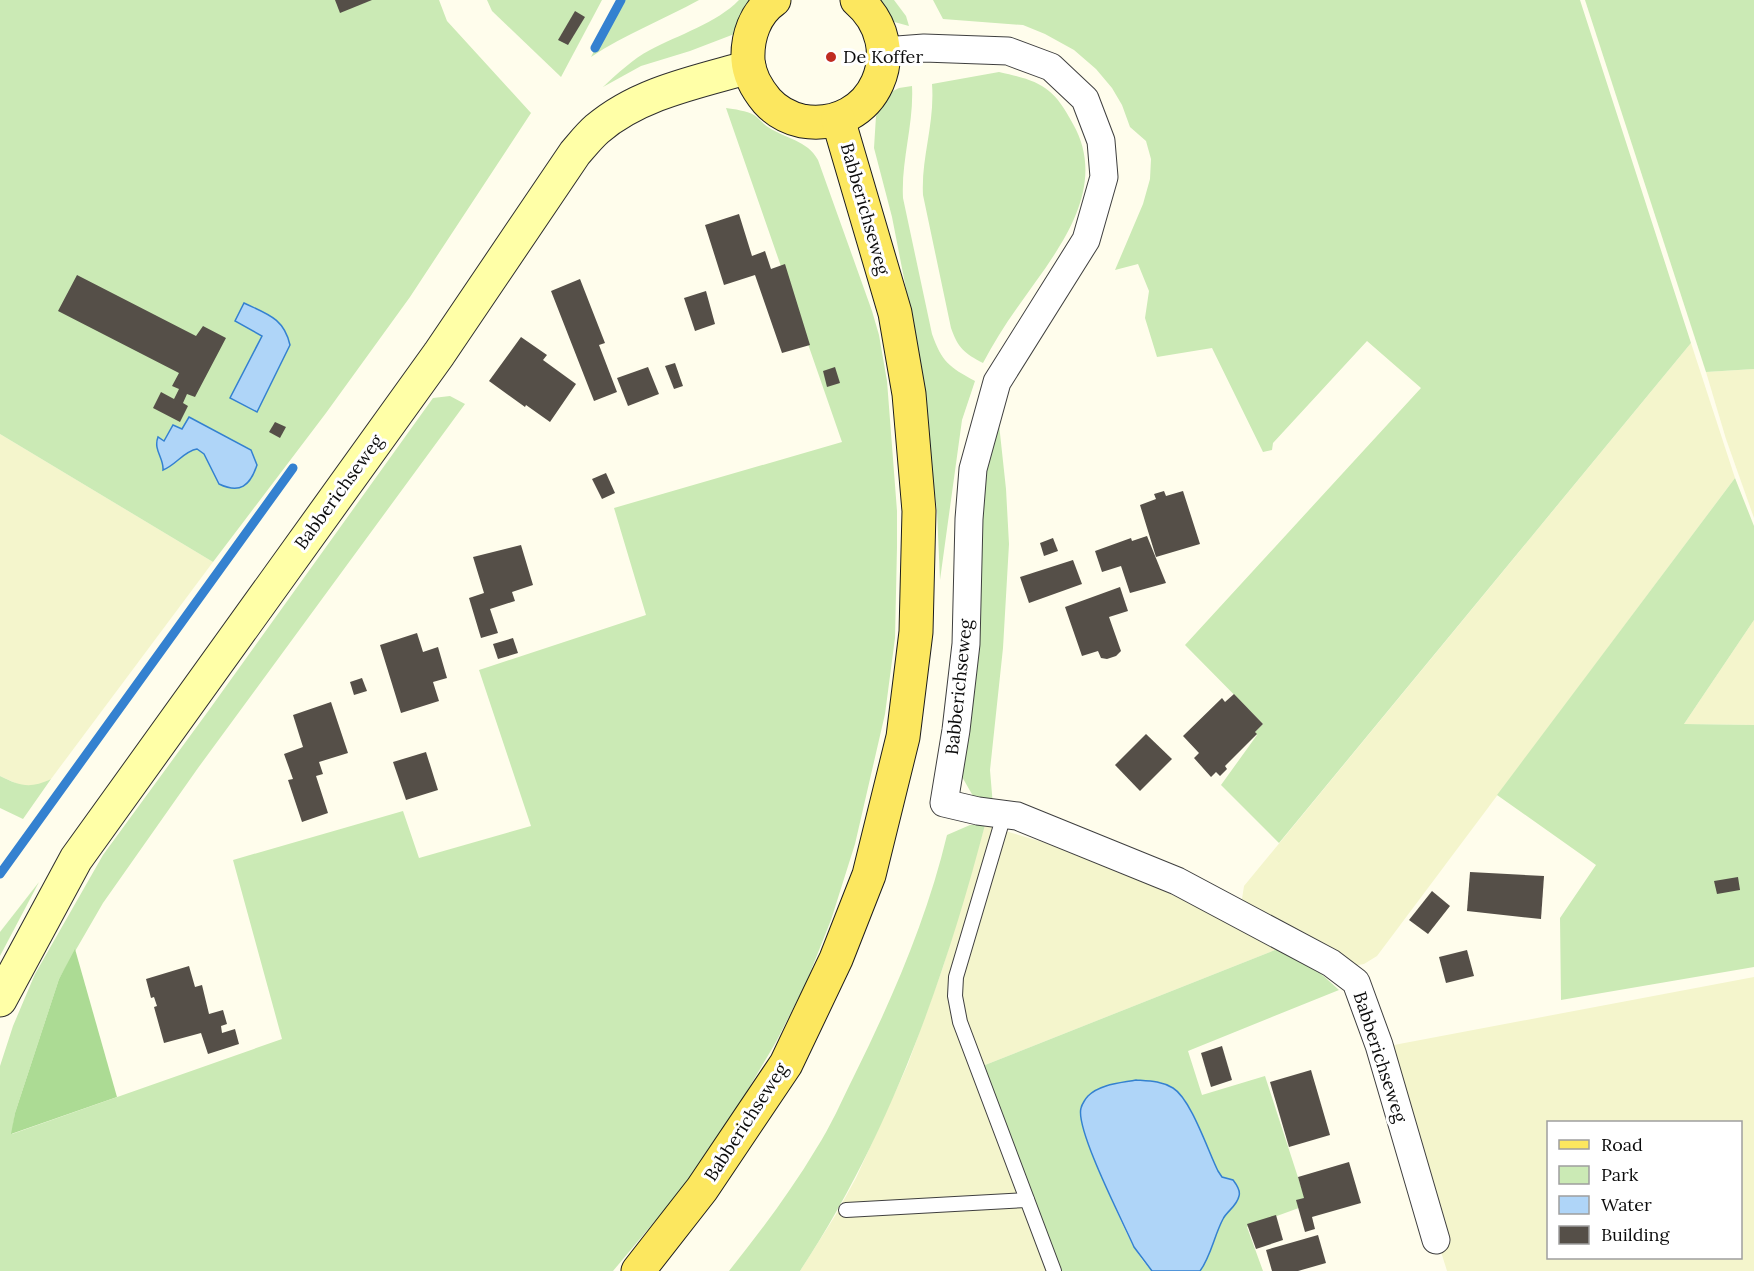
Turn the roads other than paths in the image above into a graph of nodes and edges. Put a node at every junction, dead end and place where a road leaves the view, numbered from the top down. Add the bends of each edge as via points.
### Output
1 (774, 0) edge
2 (857, 0) edge
3 (884, 51) junction
4 (748, 67) junction
5 (838, 119) junction
6 (1004, 815) junction
7 (0, 1000) edge
8 (1027, 1200) junction
9 (846, 1210) dead end
10 (1436, 1240) dead end
11 (638, 1271) edge
12 (1054, 1271) edge

1 - 4 main road via 754,23
2 - 3 main road via 880,29
3 - 5 main road via 882,73 873,93 858,109
3 - 6 street, Babberichseweg via 1008,51 1051,67 1085,99 1101,141 1104,177 1086,240 997,382 973,469 966,644 944,803
4 - 5 main road via 757,89 772,107 792,119 815,123
4 - 7 street, Babberichseweg via 634,104 597,129 575,153 439,354 76,859
5 - 11 main road, Babberichseweg via 895,314 909,394 919,511 916,632 903,737 869,876 836,959 786,1064 702,1189
6 - 8 lane via 956,977 956,996 960,1022
6 - 10 street, Babberichseweg via 1017,816 1177,881 1331,963 1356,982 1380,1046
8 - 9 lane
8 - 12 lane

